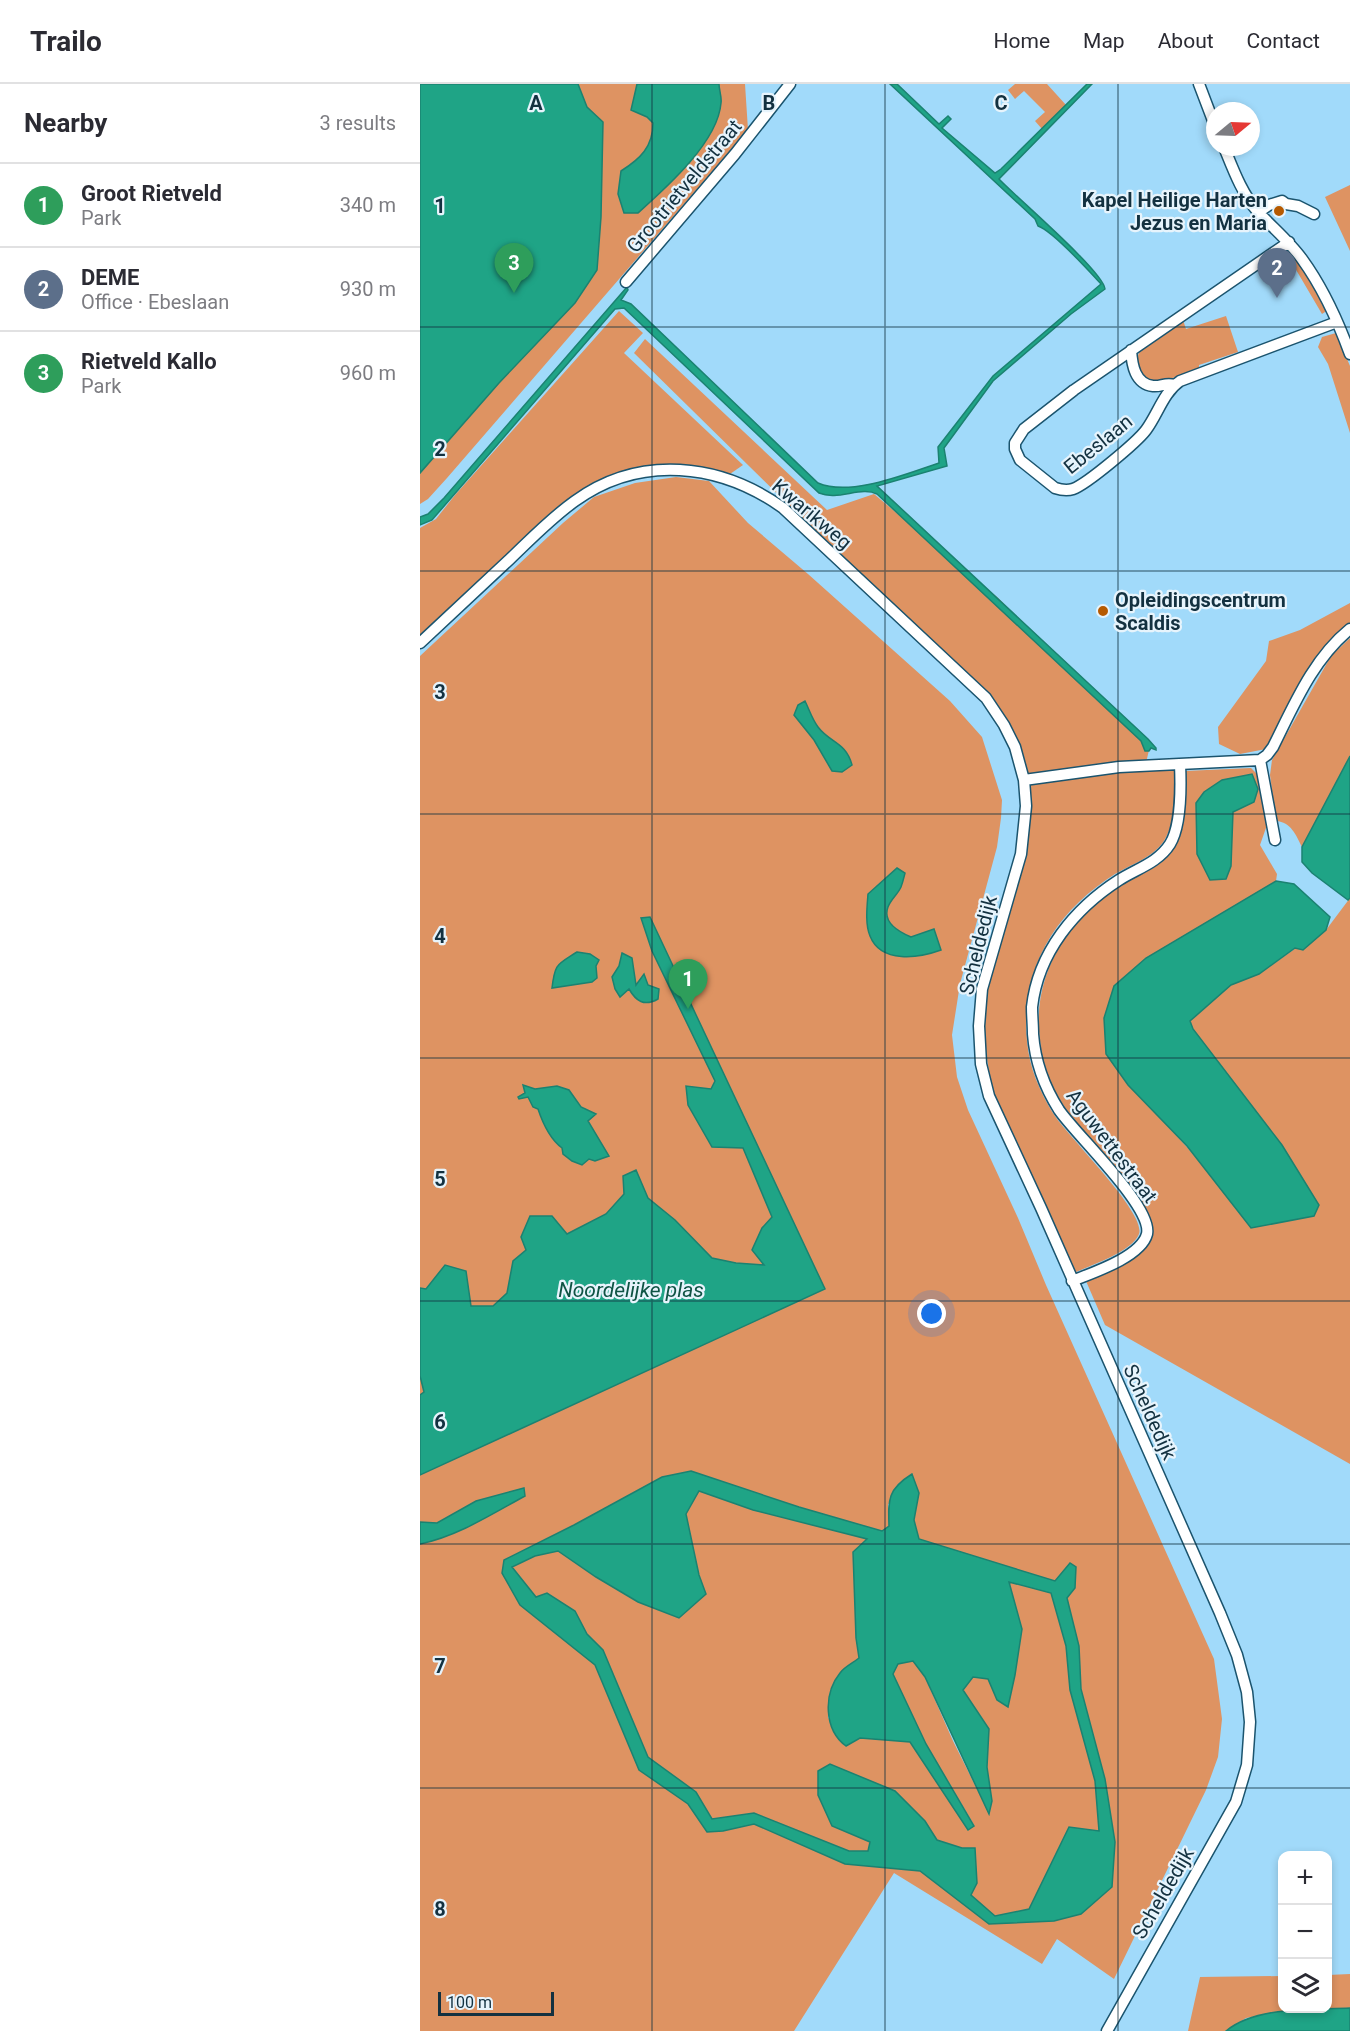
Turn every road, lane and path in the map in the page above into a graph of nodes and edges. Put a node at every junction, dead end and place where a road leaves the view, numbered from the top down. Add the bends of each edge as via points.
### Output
1 (790, 84) edge
2 (1199, 84) edge
3 (1206, 102) edge
4 (1228, 156) edge
5 (1258, 212) junction
6 (1314, 214) dead end
7 (1288, 242) junction
8 (626, 282) dead end
9 (1337, 322) junction
10 (1131, 350) junction
11 (1350, 354) edge
12 (1174, 385) junction
13 (1350, 629) edge
14 (420, 643) edge
15 (1260, 760) junction
16 (1180, 764) junction
17 (1025, 784) junction
18 (1275, 840) dead end
19 (1072, 1281) junction
20 (1107, 2031) edge

1 - 8 street, Grootrietveldstraat
2 - 3 street
4 - 5 street
5 - 6 street via 1282,201
5 - 7 street
7 - 9 street via 1303,260
7 - 10 street, Ebeslaan
9 - 11 street
9 - 12 street
10 - 12 street via 1138,378 1153,386
10 - 12 street, Ebeslaan via 1024,429 1015,443 1020,460 1055,488 1073,489 1144,432
13 - 15 street via 1325,652 1273,747
14 - 17 street, Kwarikweg via 556,515 592,490 651,471 709,473 747,486 783,508 971,683 1004,725
15 - 16 street
15 - 18 street
16 - 17 street via 1119,767
16 - 19 street, Aguwettestraat via 1177,828 1170,844 1157,859 1100,893 1076,915 1057,938 1042,968 1032,1007 1034,1043 1042,1078 1060,1111 1137,1205 1147,1225 1147,1236 1131,1253
17 - 19 street, Scheldedijk via 1021,854 982,989 981,1064 989,1096
19 - 20 street, Scheldedijk via 1237,1655 1250,1722 1247,1765 1236,1802

